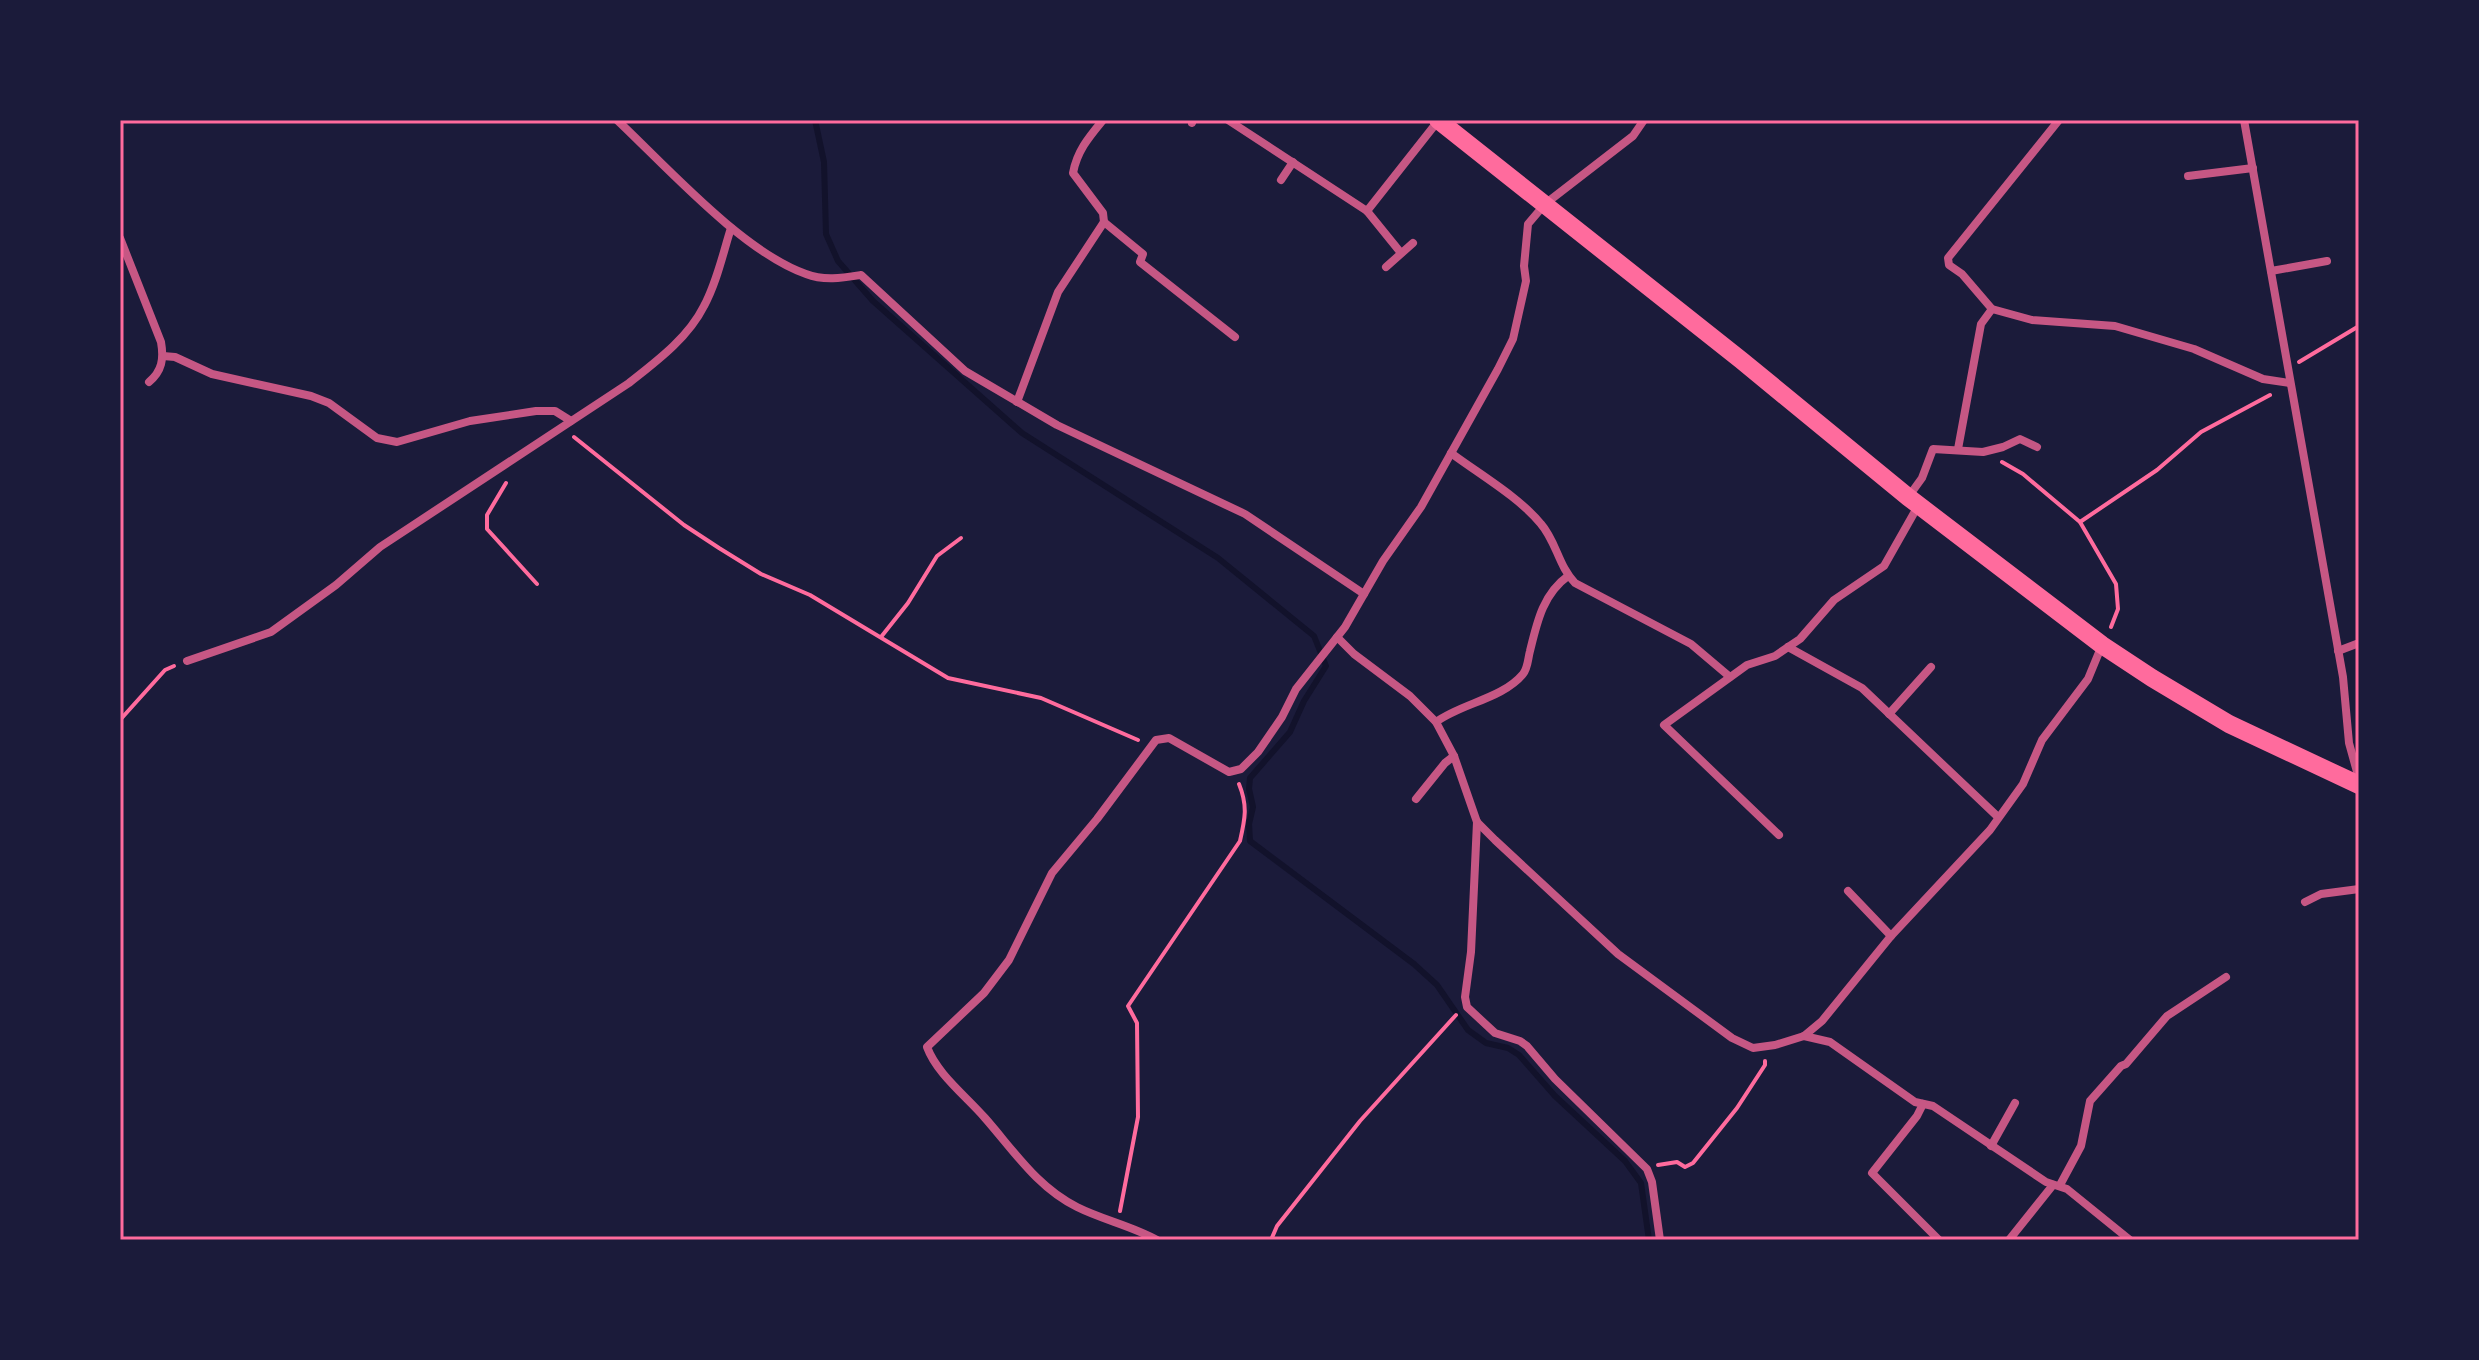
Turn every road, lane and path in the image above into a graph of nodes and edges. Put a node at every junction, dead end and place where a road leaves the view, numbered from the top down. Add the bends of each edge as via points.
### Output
1 (617, 120) edge
2 (1103, 120) edge
3 (1228, 120) edge
4 (1438, 120) edge
5 (1644, 120) edge
6 (2059, 120) edge
7 (2244, 120) edge
8 (1293, 162) junction
9 (2253, 168) junction
10 (2188, 176) dead end
11 (1281, 180) dead end
12 (1545, 204) junction
13 (1367, 211) junction
14 (1104, 222) junction
15 (731, 228) junction
16 (120, 238) edge
17 (1413, 243) dead end
18 (1401, 253) junction
19 (2327, 261) dead end
20 (1386, 267) dead end
21 (2271, 271) junction
22 (1992, 309) junction
23 (2359, 326) edge
24 (1235, 337) dead end
25 (163, 356) junction
26 (2288, 368) junction
27 (149, 382) dead end
28 (2290, 383) junction
29 (1017, 402) junction
30 (571, 421) junction
31 (561, 427) junction
32 (2037, 447) dead end
33 (1958, 449) junction
34 (1983, 452) junction
35 (1451, 453) junction
36 (517, 456) junction
37 (1913, 501) junction
38 (2080, 522) junction
39 (961, 538) dead end
40 (1568, 576) junction
41 (537, 584) dead end
42 (1364, 594) junction
43 (881, 637) junction
44 (1337, 637) junction
45 (2359, 643) edge
46 (2102, 645) junction
47 (1788, 647) junction
48 (2338, 651) junction
49 (187, 661) joint
50 (1931, 667) dead end
51 (1730, 677) junction
52 (1889, 714) junction
53 (120, 720) edge
54 (1436, 722) junction
55 (1151, 746) junction
56 (1454, 756) junction
57 (1233, 771) junction
58 (2359, 782) edge
59 (1416, 799) dead end
60 (1998, 817) junction
61 (1477, 822) junction
62 (1779, 835) dead end
63 (2359, 889) edge
64 (1848, 891) dead end
65 (2305, 902) dead end
66 (1891, 936) junction
67 (2226, 977) dead end
68 (1467, 1007) junction
69 (1804, 1036) junction
70 (1764, 1046) junction
71 (2015, 1103) dead end
72 (1923, 1104) junction
73 (1991, 1146) junction
74 (1647, 1169) junction
75 (2056, 1185) junction
76 (1121, 1224) junction
77 (1157, 1240) edge
78 (1271, 1240) edge
79 (1660, 1240) edge
80 (1939, 1240) edge
81 (2009, 1240) edge
82 (2130, 1240) edge

1 - 15 street
2 - 14 street via 1076,157 1073,173
3 - 8 street
4 - 12 highway
4 - 13 street
5 - 12 street via 1633,136
6 - 22 street via 1948,258
7 - 9 street
8 - 11 street
8 - 13 street
9 - 10 street
9 - 21 street
12 - 35 street via 1528,224 1526,281 1513,339
12 - 37 highway
13 - 18 street
14 - 24 street via 1143,254 1140,262
14 - 29 street via 1058,292
15 - 29 street via 809,275 861,275 965,371
15 - 30 street via 704,307 686,332 629,383
16 - 25 street
17 - 18 street
18 - 20 street
19 - 21 street
21 - 26 street
22 - 28 street via 2032,320 2115,326 2194,349 2263,379
22 - 33 street via 1981,324
23 - 26 path
25 - 27 street via 158,375
25 - 30 street via 212,374 311,396 377,438 397,442 470,421 536,411 555,411
26 - 28 street
28 - 38 path via 2201,432 2157,470
28 - 48 street
29 - 42 street via 1245,514
30 - 31 street
31 - 36 street
31 - 43 path via 719,548
32 - 34 street via 2020,439
33 - 34 street
33 - 37 street via 1933,449
34 - 38 path via 2023,474
35 - 40 street via 1541,524
35 - 42 street
36 - 41 path via 487,515 487,529
36 - 49 street via 380,547 271,632
37 - 46 highway
37 - 47 street via 1884,566 1834,600
38 - 46 path via 2116,584 2117,618
39 - 43 path via 937,556
40 - 51 street via 1691,644
40 - 54 street via 1554,586 1538,616 1525,672 1512,684
42 - 44 street
43 - 55 path via 948,678 1061,705
44 - 54 street
44 - 57 street via 1296,689 1258,752
45 - 48 street
46 - 58 highway via 2229,724
46 - 60 street via 2088,679 2042,740 2023,784
47 - 51 street
47 - 52 street via 1862,688
48 - 58 street
49 - 53 path via 165,670
50 - 52 street
51 - 62 street via 1664,725
52 - 60 street
54 - 56 street
55 - 57 street via 1169,738
55 - 76 street via 1052,873 1009,960 984,993 927,1047 932,1060 1032,1174 1079,1208
56 - 59 street
56 - 61 street
57 - 76 path via 1246,802 1240,841 1128,1006 1137,1023 1138,1117 1119,1207
60 - 66 street
61 - 68 street
61 - 70 street via 1618,954 1732,1038 1753,1048
63 - 65 street via 2321,894
64 - 66 street
66 - 69 street
67 - 75 street via 2167,1016 2090,1101 2081,1146
68 - 74 street via 1495,1033 1527,1046
68 - 78 path via 1450,1019 1360,1121
69 - 70 street
69 - 72 street via 1830,1042
70 - 74 path via 1765,1065 1693,1163
71 - 73 street
72 - 73 street
72 - 80 street via 1872,1173
73 - 75 street
74 - 79 street
75 - 81 street
75 - 82 street
76 - 77 street

